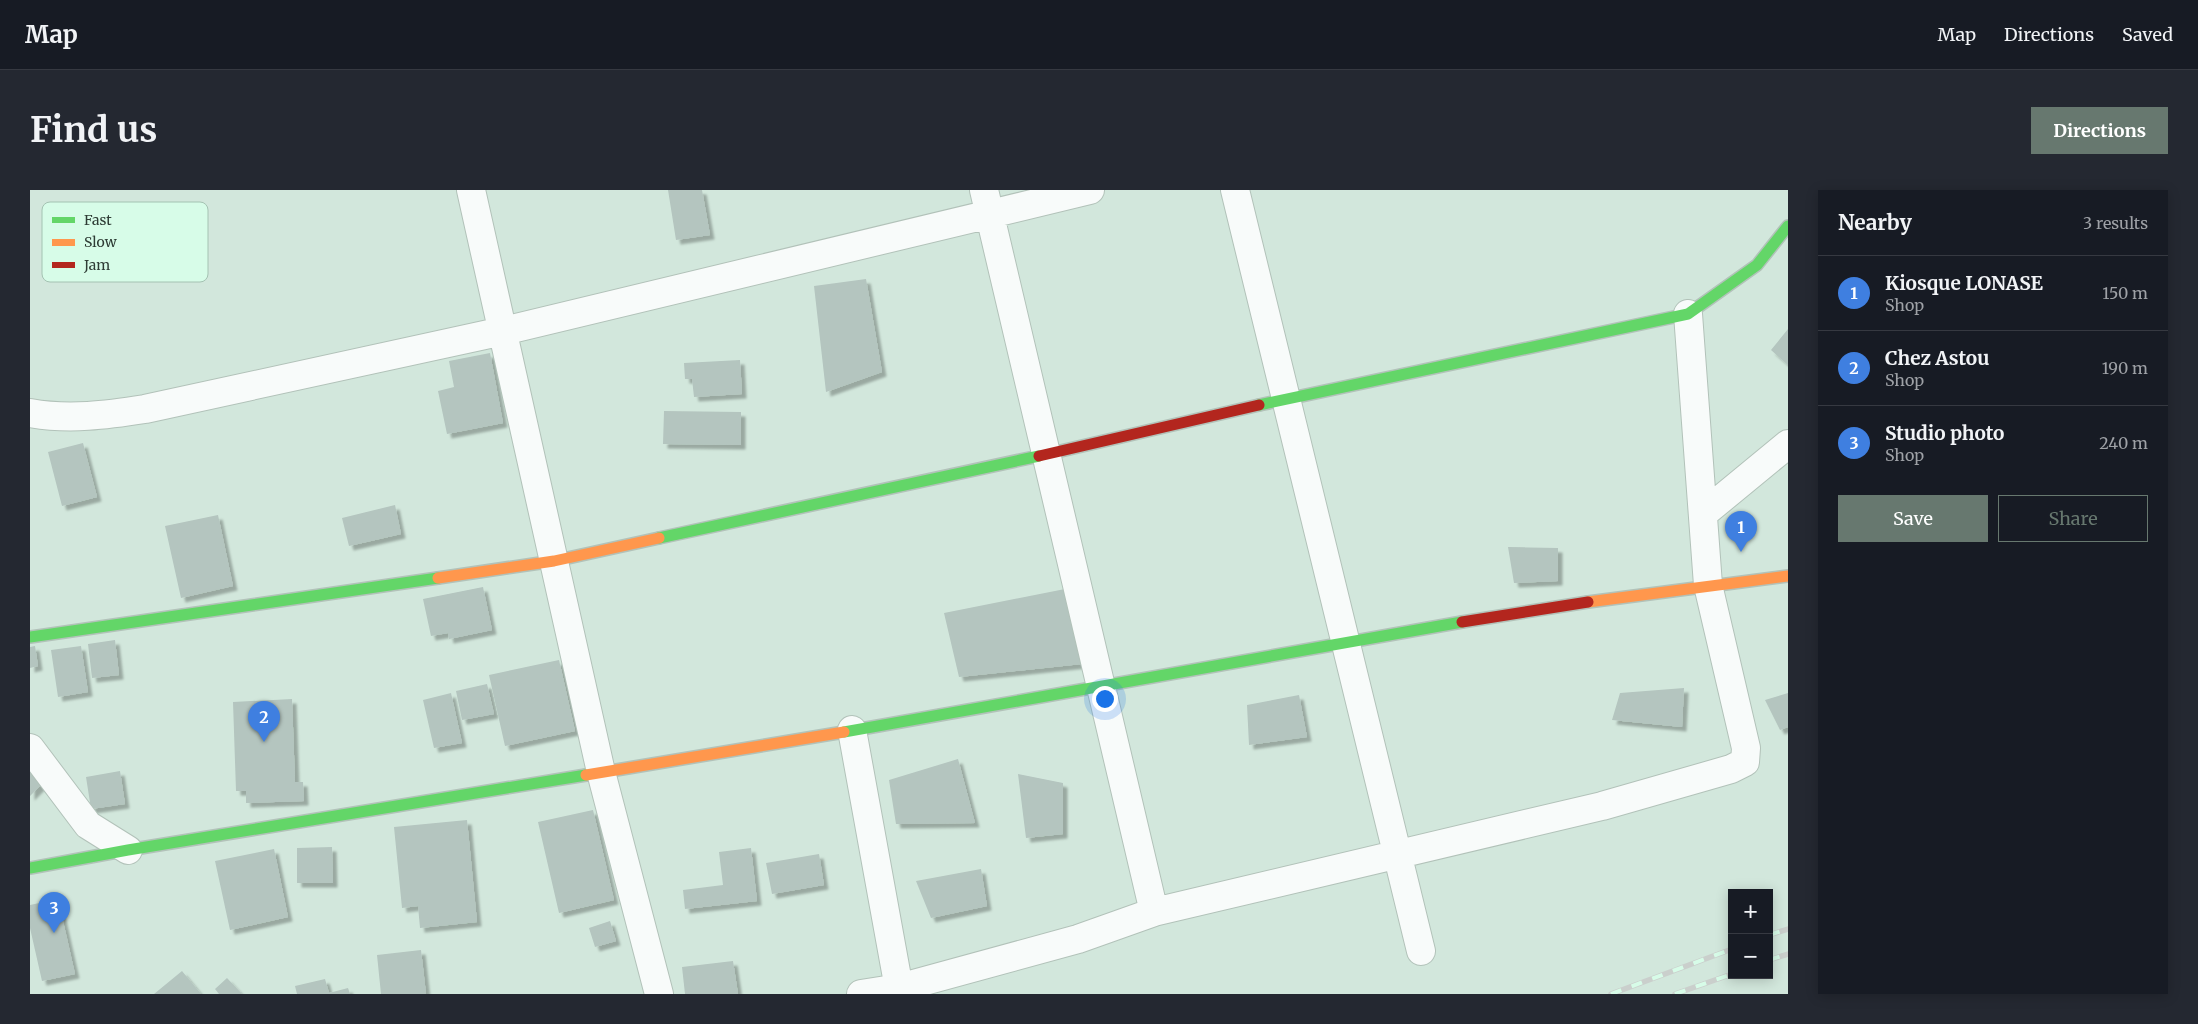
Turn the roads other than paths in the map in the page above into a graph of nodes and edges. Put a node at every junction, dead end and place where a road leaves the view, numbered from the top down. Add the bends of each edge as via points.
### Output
1 (471, 190) edge
2 (1090, 190) edge
3 (1235, 190) edge
4 (987, 202) edge
5 (1788, 226) edge
6 (1688, 314) junction
7 (503, 331) junction
8 (1286, 399) junction
9 (30, 413) edge
10 (1788, 444) edge
11 (1046, 454) junction
12 (1703, 514) junction
13 (554, 561) junction
14 (1788, 576) edge
15 (1708, 585) junction
16 (30, 637) edge
17 (1345, 640) junction
18 (1100, 685) junction
19 (852, 730) junction
20 (30, 748) edge
21 (601, 772) junction
22 (128, 850) junction
23 (1397, 856) junction
24 (30, 868) edge
25 (1154, 912) junction
26 (1421, 951) dead end
27 (900, 991) edge
28 (659, 994) edge
29 (861, 994) edge

1 - 7 street
2 - 4 street
3 - 8 street
4 - 7 street
4 - 11 street
5 - 6 street via 1757,265
6 - 8 street
6 - 12 street
7 - 9 street via 146,409 54,417
7 - 13 street
8 - 11 street
8 - 17 street
10 - 12 street
11 - 13 street
11 - 18 street
12 - 15 street
13 - 16 street
13 - 21 street
14 - 15 street
15 - 17 street
15 - 23 street via 1746,748 1745,762 1731,769 1602,806
17 - 18 street
17 - 23 street
18 - 19 street
18 - 25 street
19 - 21 street
19 - 27 street
20 - 22 street via 88,825
21 - 22 street
21 - 28 street
22 - 24 street
23 - 25 street
23 - 26 street
25 - 27 street via 1078,939
27 - 29 street

